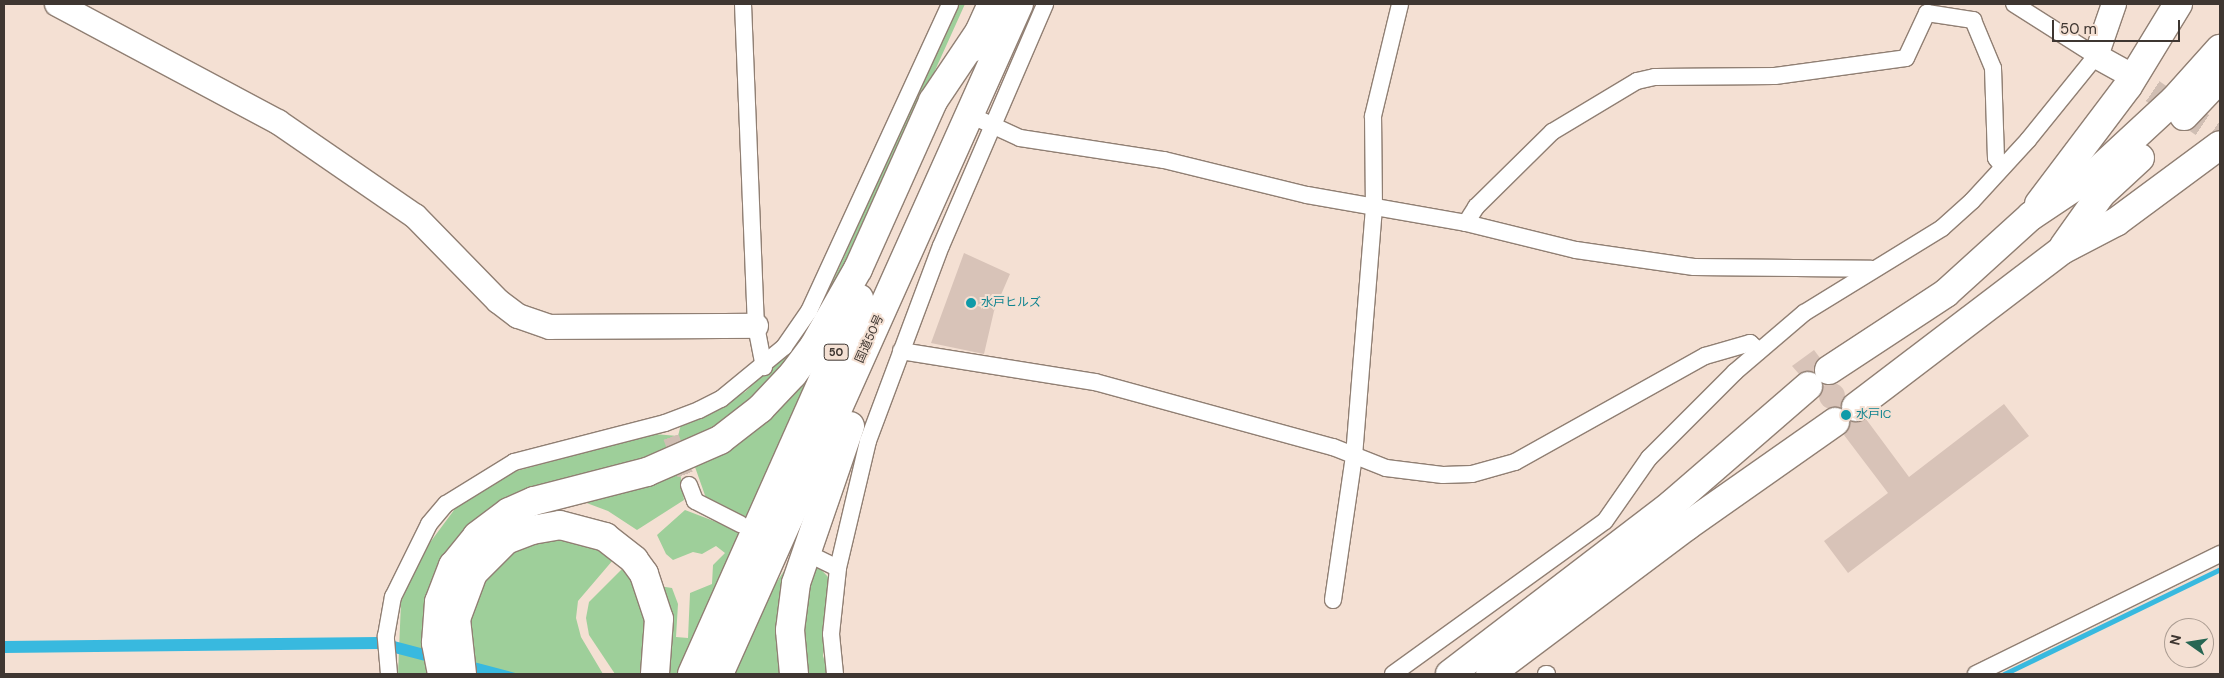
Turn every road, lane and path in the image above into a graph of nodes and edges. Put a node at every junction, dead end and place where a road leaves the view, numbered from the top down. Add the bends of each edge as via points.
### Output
1 (57, 4) edge
2 (742, 4) edge
3 (950, 4) edge
4 (992, 4) edge
5 (1019, 4) edge
6 (1045, 4) edge
7 (1400, 4) edge
8 (2014, 4) edge
9 (2114, 4) edge
10 (2178, 4) edge
11 (980, 31) junction
12 (2220, 49) edge
13 (2096, 56) junction
14 (2123, 71) tunnel mouth
15 (2220, 78) edge
16 (982, 120) junction
17 (2220, 145) edge
18 (2003, 167) junction
19 (1374, 209) junction
20 (2031, 216) junction
21 (1466, 223) junction
22 (2062, 250) junction
23 (904, 263) junction
24 (1872, 269) junction
25 (756, 326) junction
26 (901, 351) junction
27 (1759, 351) junction
28 (764, 367) junction
29 (1354, 456) junction
30 (688, 484) tunnel mouth
31 (740, 524) dead end
32 (2220, 554) edge
33 (815, 558) dead end
34 (838, 568) junction
35 (1333, 600) dead end
36 (389, 674) edge
37 (442, 674) edge
38 (462, 674) edge
39 (655, 674) edge
40 (692, 674) edge
41 (719, 674) edge
42 (794, 674) edge
43 (835, 674) edge
44 (1394, 674) edge
45 (1450, 674) edge
46 (1490, 674) edge
47 (1976, 674) edge

1 - 25 street via 286,128 415,216 498,301 518,316 550,327
2 - 25 street
3 - 28 street via 809,310 784,346
4 - 11 highway, 国道50号 / 50
5 - 16 highway, 国道50号 / 50
6 - 16 street
7 - 19 street via 1373,116
8 - 13 street
9 - 13 street
10 - 20 highway via 2128,86 2067,163
11 - 37 highway via 933,101 858,269 814,346 793,374 760,409 720,440 647,472 534,501 509,512 477,536 453,566 439,602 436,643
11 - 40 highway, 国道50号 / 50
12 - 20 highway via 2129,145 2094,174
13 - 14 street
13 - 18 street
15 - 22 highway via 2101,194
16 - 19 street via 1020,138 1164,160
16 - 23 highway, 国道50号 / 50
16 - 26 street
17 - 22 highway via 2116,222
18 - 21 street via 1996,158 1993,68 1973,20 1927,13 1906,58 1775,76 1656,76 1637,81 1552,132 1476,207
18 - 24 street via 1942,228
19 - 21 street
19 - 29 street
20 - 45 highway via 1946,294 1818,378 1672,504
21 - 24 street via 1576,250 1694,267
22 - 46 highway via 1846,414 1687,526
23 - 41 highway, 国道50号 / 50
23 - 42 highway via 803,557 792,609
24 - 27 street via 1804,313
25 - 28 street
26 - 29 street via 1095,382 1189,406
26 - 34 street via 868,441
27 - 29 street via 1750,343 1705,356 1496,470 1472,474 1412,474
27 - 44 street via 1648,458 1605,521
28 - 36 street via 720,399 668,430 514,462 446,504 429,524 393,597 386,636
29 - 35 street
30 - 31 street via 695,501
32 - 47 street
33 - 34 street
34 - 43 street via 831,634
38 - 39 highway via 456,619 473,572 506,540 532,530 560,525 605,538 634,560 644,574 659,619

